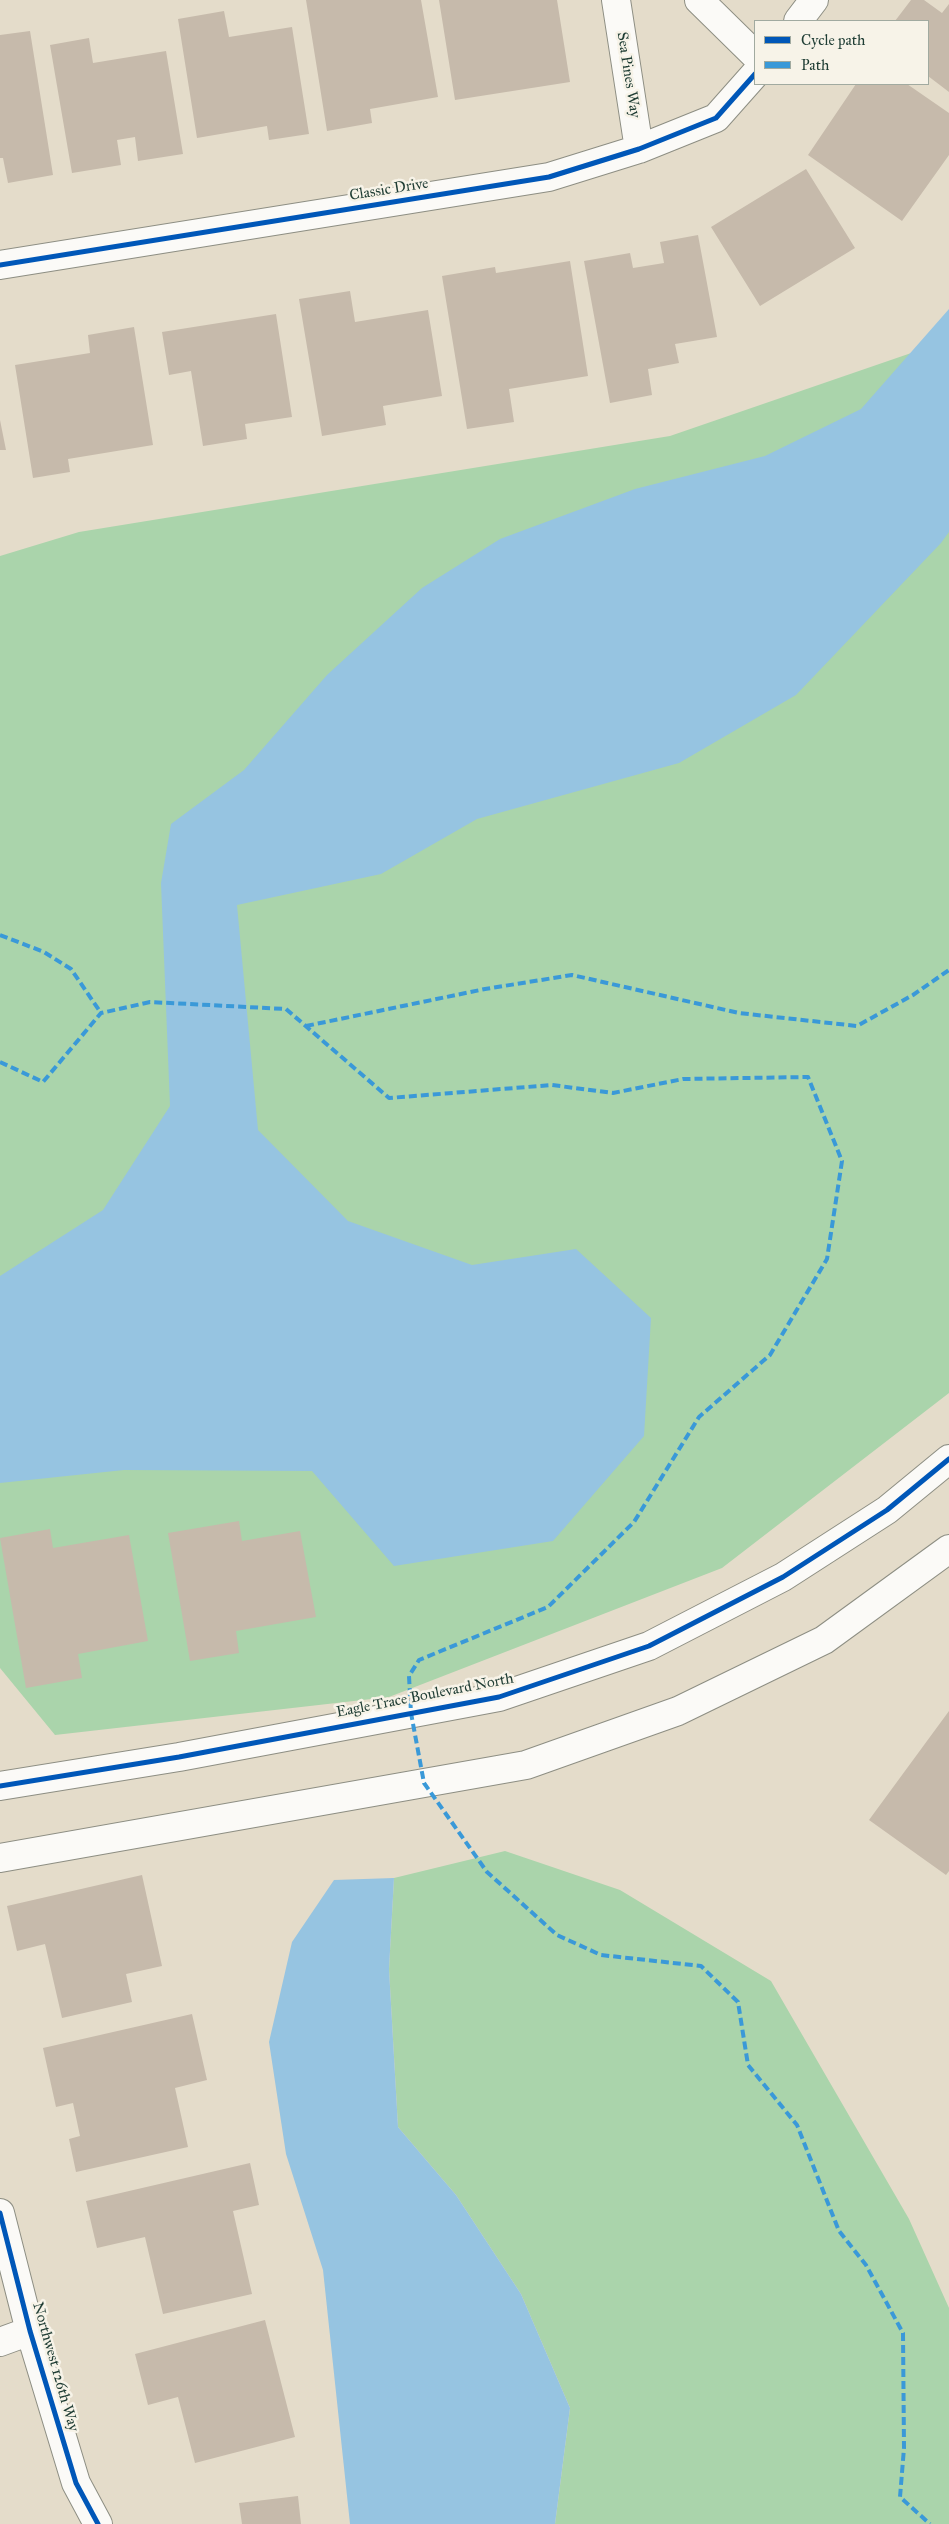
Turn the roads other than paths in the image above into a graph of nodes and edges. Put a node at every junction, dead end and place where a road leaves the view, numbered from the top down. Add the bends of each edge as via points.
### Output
1 (616, 0) edge
2 (699, 0) edge
3 (814, 0) edge
4 (799, 20) edge
5 (754, 54) edge
6 (754, 75) edge
7 (640, 149) junction
8 (0, 265) edge
9 (949, 1459) edge
10 (949, 1549) edge
11 (0, 1786) edge
12 (0, 1858) edge
13 (0, 2213) edge
14 (30, 2331) junction
15 (0, 2342) edge
16 (98, 2524) edge

1 - 7 street, Sea Pines Way
2 - 5 street
3 - 4 street
6 - 7 street, Classic Drive via 716,118
7 - 8 street, Classic Drive via 549,177
9 - 11 street, Eagle Trace Boulevard North via 887,1510 783,1577 649,1646 499,1697 179,1757
10 - 12 street via 824,1640 678,1711 526,1765
13 - 14 street, Northwest 126th Way
14 - 15 street
14 - 16 street, Northwest 126th Way via 76,2483

